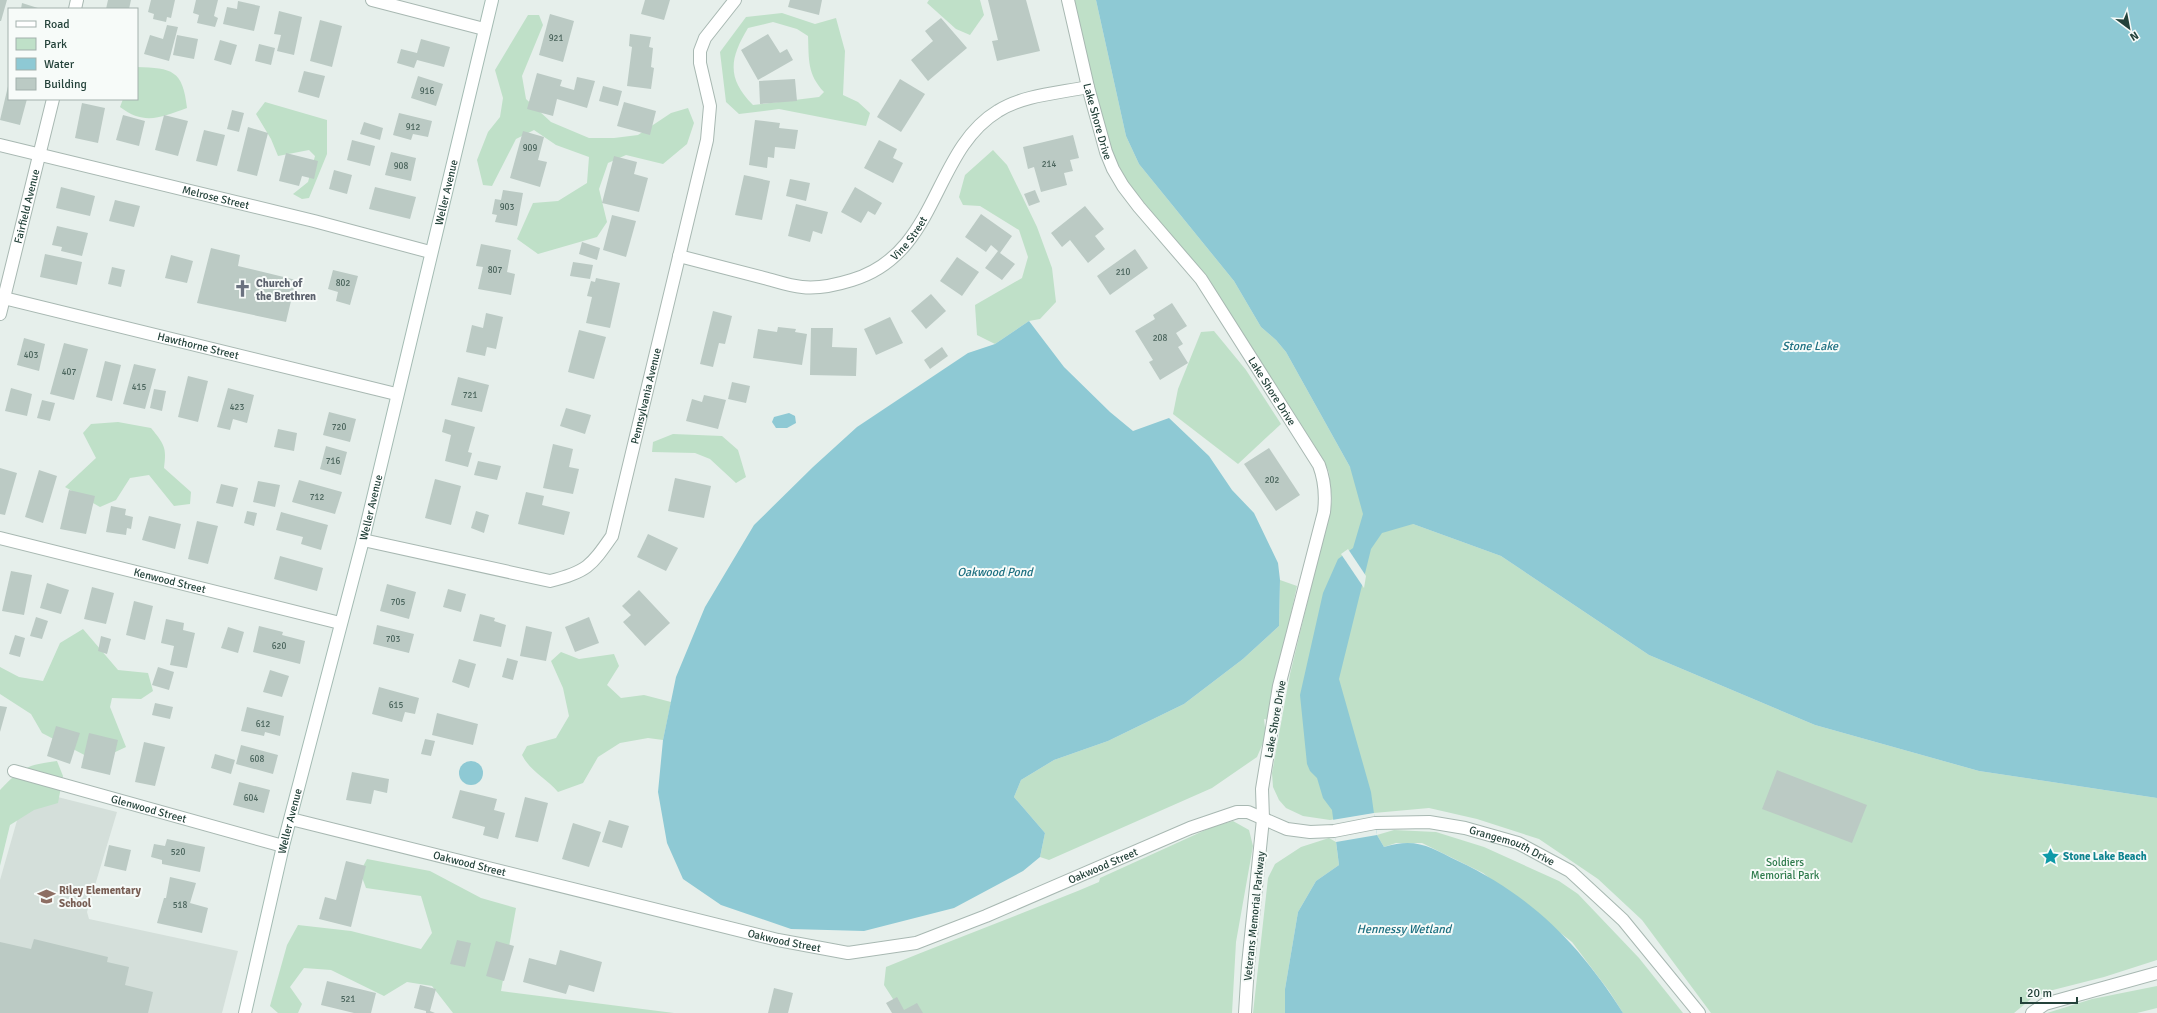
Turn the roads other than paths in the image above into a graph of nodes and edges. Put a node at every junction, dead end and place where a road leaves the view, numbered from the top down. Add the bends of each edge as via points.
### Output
1 (372, 0) edge
2 (492, 0) edge
3 (735, 0) edge
4 (1068, 0) edge
5 (484, 29) junction
6 (1088, 87) junction
7 (53, 100) edge
8 (0, 145) edge
9 (40, 155) junction
10 (430, 252) junction
11 (679, 256) junction
12 (2, 297) edge
13 (0, 314) edge
14 (396, 394) junction
15 (0, 538) edge
16 (363, 540) junction
17 (340, 623) junction
18 (14, 771) dead end
19 (291, 819) junction
20 (1263, 819) junction
21 (283, 846) junction
22 (2157, 973) edge
23 (245, 1013) edge
24 (1245, 1013) edge
25 (1699, 1013) edge
26 (2032, 1013) edge

1 - 5 street
2 - 5 street, Weller Avenue
3 - 11 street, Pennsylvania Avenue via 706,38 700,51 700,63 710,106 707,140
4 - 6 street, Lake Shore Drive
5 - 10 street, Weller Avenue
6 - 11 street, Vine Street via 1016,102 997,111 977,127 965,142 913,236 890,260 861,278 835,285 802,287
6 - 20 street, Lake Shore Drive via 1106,152 1122,186 1202,279 1319,465 1324,477 1324,512 1280,686 1262,789
7 - 9 street, Fairfield Avenue
8 - 9 street, Melrose Street
9 - 10 street, Melrose Street
9 - 12 street, Fairfield Avenue
10 - 14 street, Weller Avenue
11 - 16 street, Pennsylvania Avenue via 612,536 594,562 574,575 550,581
12 - 13 street, Fairfield Avenue
12 - 14 street, Hawthorne Street
14 - 16 street, Weller Avenue
15 - 17 street, Kenwood Street
16 - 17 street, Weller Avenue
17 - 19 street, Weller Avenue
18 - 21 street, Glenwood Street
19 - 20 street, Oakwood Street via 778,940 848,953 916,944 1176,834 1237,812 1248,812
19 - 21 street, Weller Avenue
20 - 24 street, Veterans Memorial Parkway
20 - 25 street, Grangemouth Drive via 1287,829 1310,832 1334,831 1375,823 1429,822 1465,828 1518,843 1570,870 1623,920
21 - 23 street, Weller Avenue
22 - 26 street via 2045,1004

